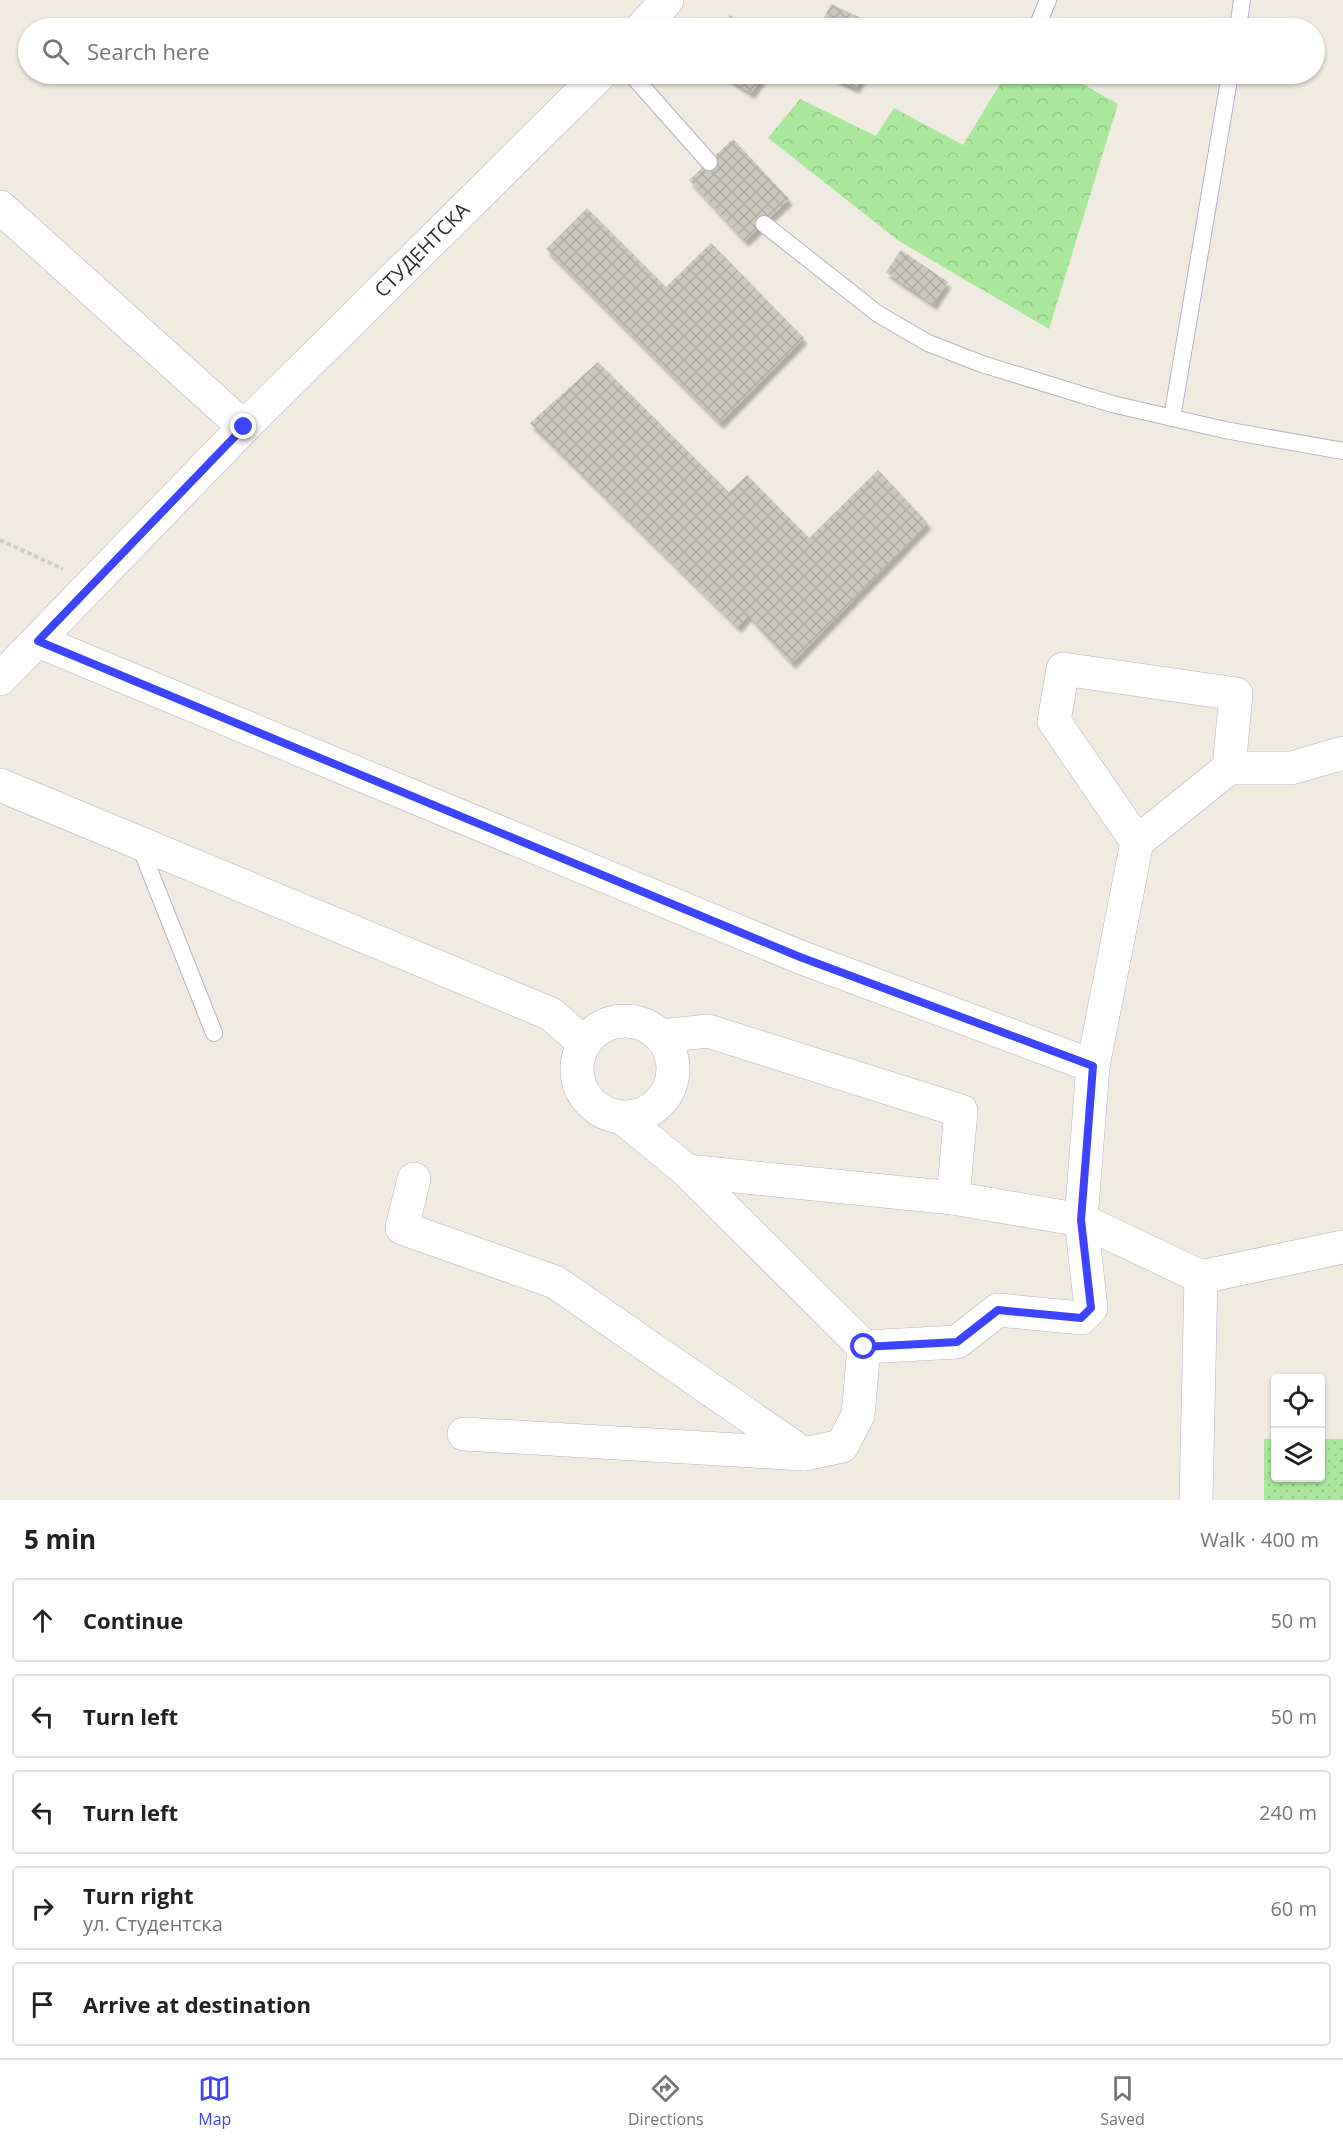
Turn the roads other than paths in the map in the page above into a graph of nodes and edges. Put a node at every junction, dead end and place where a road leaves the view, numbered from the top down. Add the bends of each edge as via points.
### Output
1 (667, 0) edge
2 (1048, 0) edge
3 (1242, 0) edge
4 (651, 18) edge
5 (1041, 18) edge
6 (1239, 18) edge
7 (590, 84) edge
8 (640, 84) edge
9 (1228, 84) edge
10 (709, 162) dead end
11 (0, 207) edge
12 (764, 224) dead end
13 (1172, 418) junction
14 (244, 427) junction
15 (1343, 451) edge
16 (38, 641) junction
17 (0, 680) edge
18 (1343, 753) edge
19 (1229, 768) junction
20 (0, 785) edge
21 (138, 842) junction
22 (1137, 842) junction
23 (214, 1033) dead end
24 (661, 1036) junction
25 (584, 1043) junction
26 (1093, 1066) junction
27 (623, 1118) junction
28 (687, 1171) junction
29 (414, 1179) dead end
30 (953, 1198) junction
31 (1081, 1220) junction
32 (1343, 1247) edge
33 (1201, 1278) junction
34 (864, 1347) junction
35 (464, 1434) dead end
36 (804, 1454) junction
37 (1196, 1500) edge

1 - 4 street
2 - 5 lane
3 - 6 lane
7 - 14 street, СТУДЕНТСКА
8 - 10 lane
9 - 13 lane
11 - 14 street
12 - 13 lane via 878,314 928,343 1041,383
13 - 15 lane
14 - 16 street, СТУДЕНТСКА
16 - 17 street, СТУДЕНТСКА
16 - 26 street via 800,957
18 - 19 street via 1291,768
19 - 22 street
19 - 22 street via 1236,694 1062,669 1054,721
20 - 21 street
21 - 23 lane
21 - 25 street via 551,1014
22 - 26 street
24 - 25 street via 644,1024 627,1020 596,1029
24 - 27 street via 672,1058 673,1075 665,1096 648,1112
24 - 30 street via 708,1031 961,1111
25 - 27 street via 577,1059 577,1077 583,1093 593,1106
26 - 31 street
27 - 28 street
28 - 30 street
28 - 34 street
29 - 36 street via 402,1228 555,1282
30 - 31 street
31 - 33 street
31 - 34 street via 1091,1308 1081,1318 998,1310 957,1342
32 - 33 street
33 - 37 street
34 - 36 street via 858,1415 842,1446
35 - 36 street

